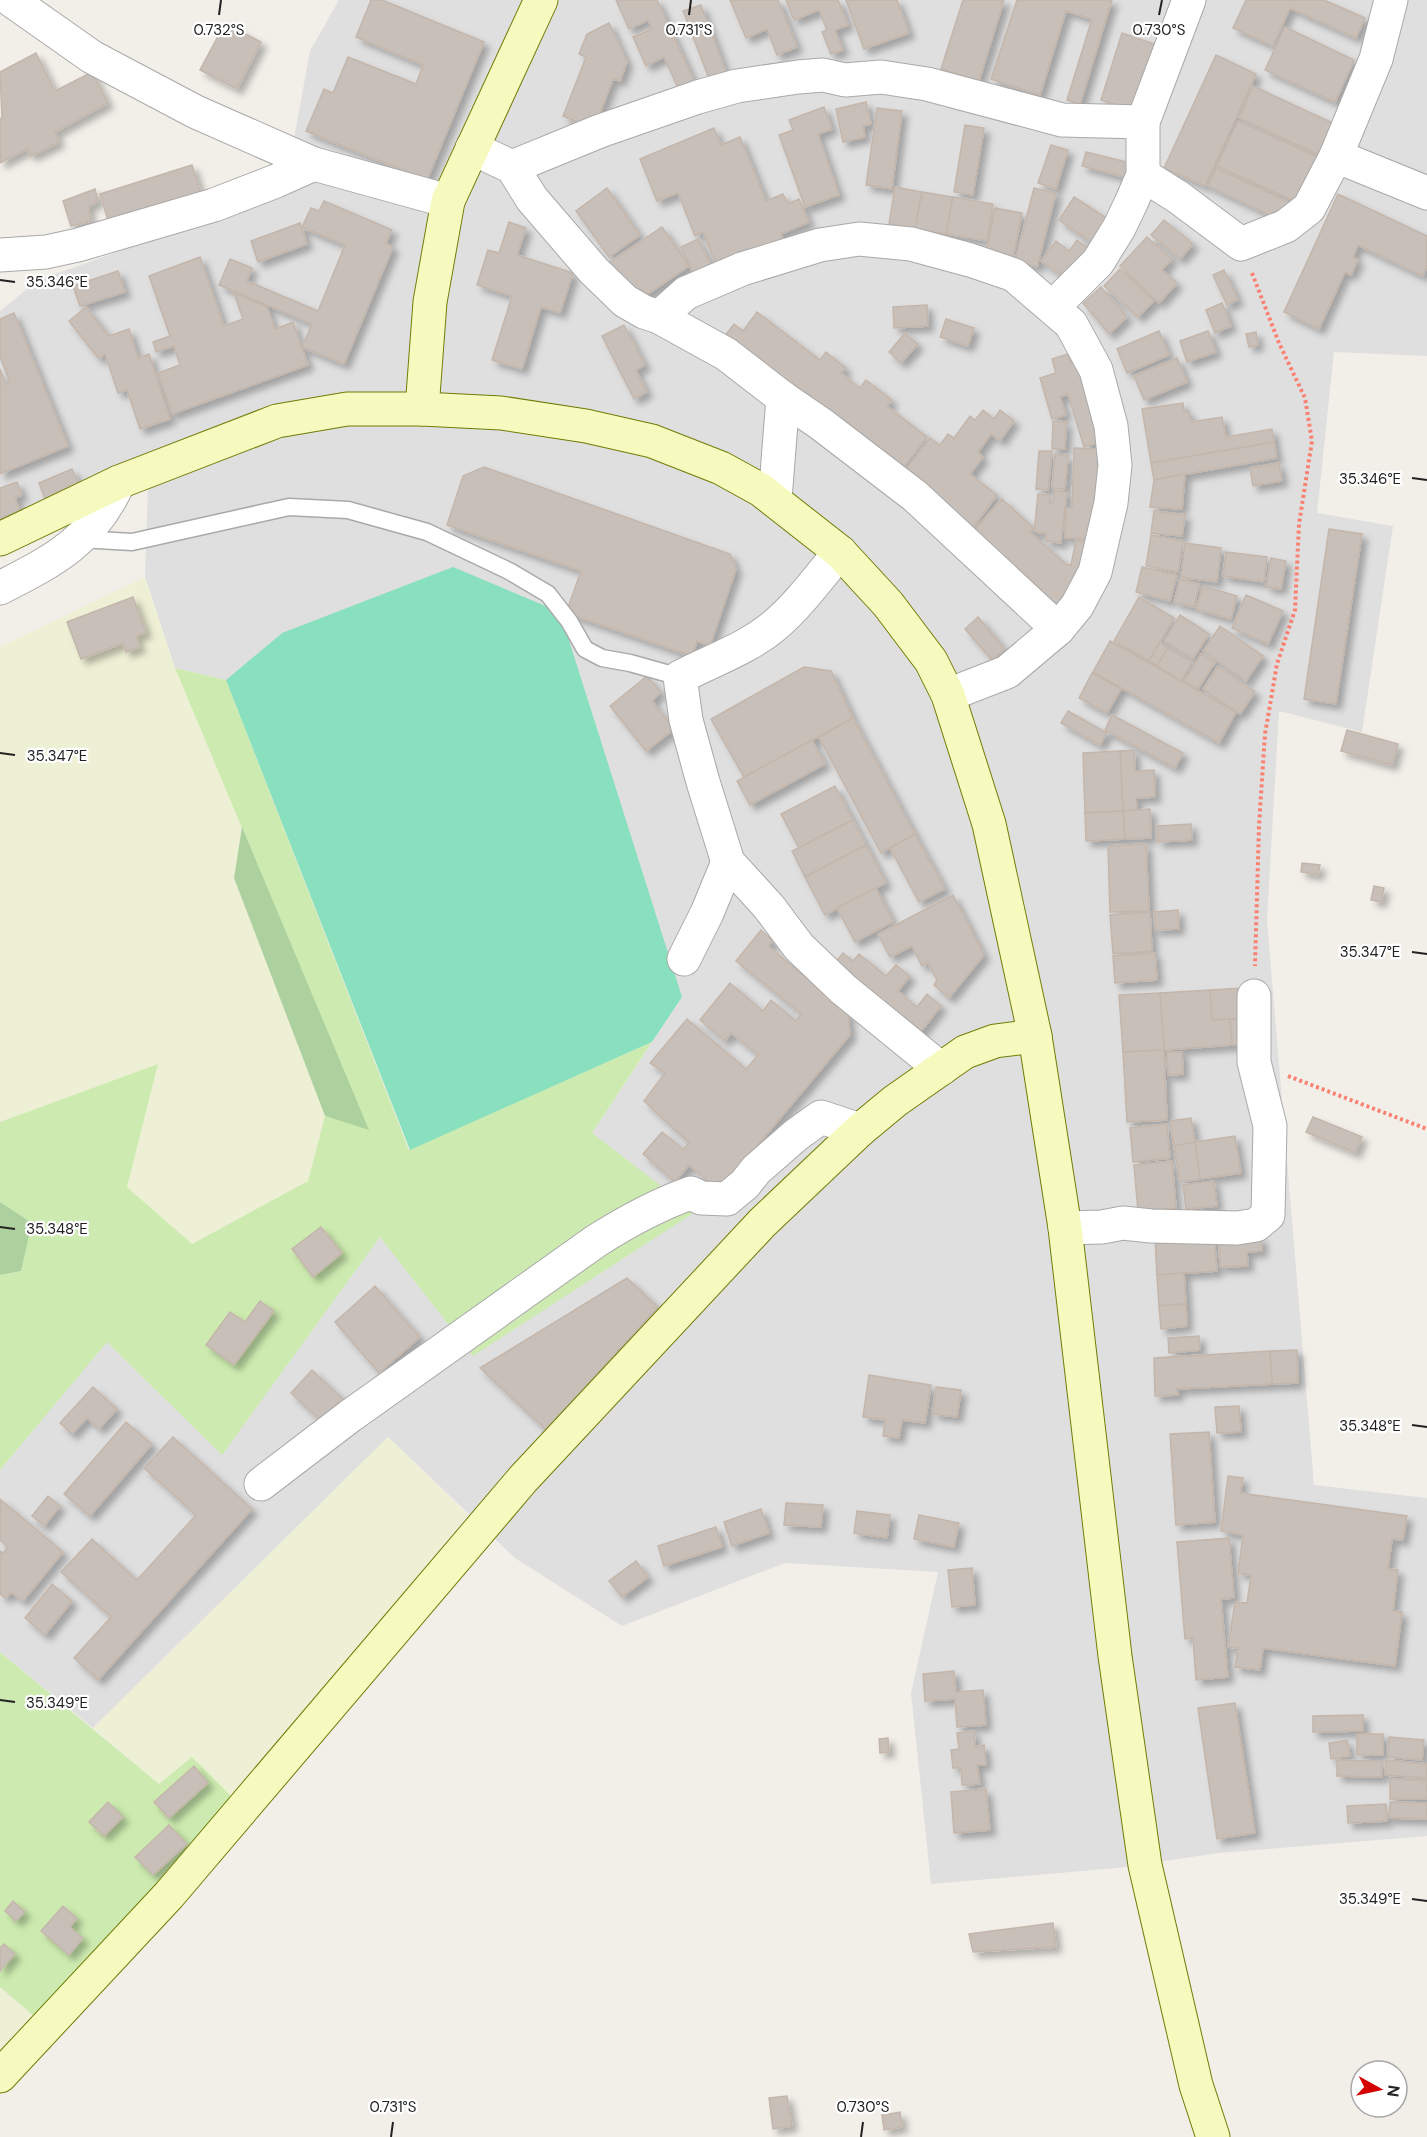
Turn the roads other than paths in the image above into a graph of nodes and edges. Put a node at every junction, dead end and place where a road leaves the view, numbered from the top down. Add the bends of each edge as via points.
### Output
1 (11, 0) edge
2 (540, 0) edge
3 (1189, 0) edge
4 (1391, 0) edge
5 (1143, 122) junction
6 (472, 148) junction
7 (1336, 156) junction
8 (314, 164) junction
9 (512, 167) junction
10 (1143, 176) junction
11 (1427, 194) edge
12 (448, 201) junction
13 (0, 255) edge
14 (1053, 307) junction
15 (659, 317) junction
16 (783, 398) junction
17 (423, 409) junction
18 (119, 482) junction
19 (775, 499) junction
20 (0, 539) edge
21 (80, 539) junction
22 (840, 552) junction
23 (0, 588) edge
24 (1058, 629) junction
25 (680, 677) junction
26 (948, 695) junction
27 (728, 862) junction
28 (684, 959) dead end
29 (1254, 996) road end
30 (1035, 1036) junction
31 (941, 1069) junction
32 (860, 1130) junction
33 (1065, 1228) junction
34 (261, 1484) dead end
35 (0, 2076) edge
36 (1213, 2137) edge

1 - 8 street via 92,57 196,112
2 - 6 main road
3 - 5 street
4 - 7 street via 1376,58
5 - 9 street via 1062,120 927,84 881,78 844,80 823,75 737,86 698,97
5 - 10 street
6 - 9 street
6 - 12 main road
7 - 10 street via 1309,208 1286,226 1241,244
7 - 11 street
8 - 12 street
8 - 13 street via 214,205 90,241 46,252
9 - 15 street via 532,200 594,271 625,301
10 - 14 street via 1098,262
12 - 17 main road via 430,302
14 - 15 street via 1014,275 911,244 859,239 820,245 742,269 686,293
14 - 24 street via 1071,324 1096,370 1111,426 1115,465 1111,503 1095,572 1077,606
15 - 16 street via 726,354
16 - 19 street
16 - 24 street via 915,496
17 - 18 main road via 347,409 277,421
17 - 19 main road via 501,413 652,441 721,468
18 - 20 main road
18 - 21 street via 108,505
19 - 22 main road
21 - 23 street
21 - 25 lane via 132,542 289,507 348,510 427,532 549,594 585,649 602,658
22 - 25 street via 773,626
22 - 26 main road via 888,604 931,661
24 - 26 street via 1007,672
25 - 27 street via 686,720
26 - 30 main road via 989,824
27 - 28 street
27 - 31 street via 798,947
29 - 33 street via 1254,1062 1270,1126 1268,1215 1256,1225 1237,1228 1123,1223
30 - 31 main road via 995,1041 965,1052
30 - 33 main road
31 - 32 main road
32 - 34 street via 821,1117 727,1199 701,1198 691,1193 626,1222 350,1416
32 - 35 main road via 762,1223 523,1479 169,1895
33 - 36 main road via 1114,1656 1145,1865 1196,2085

